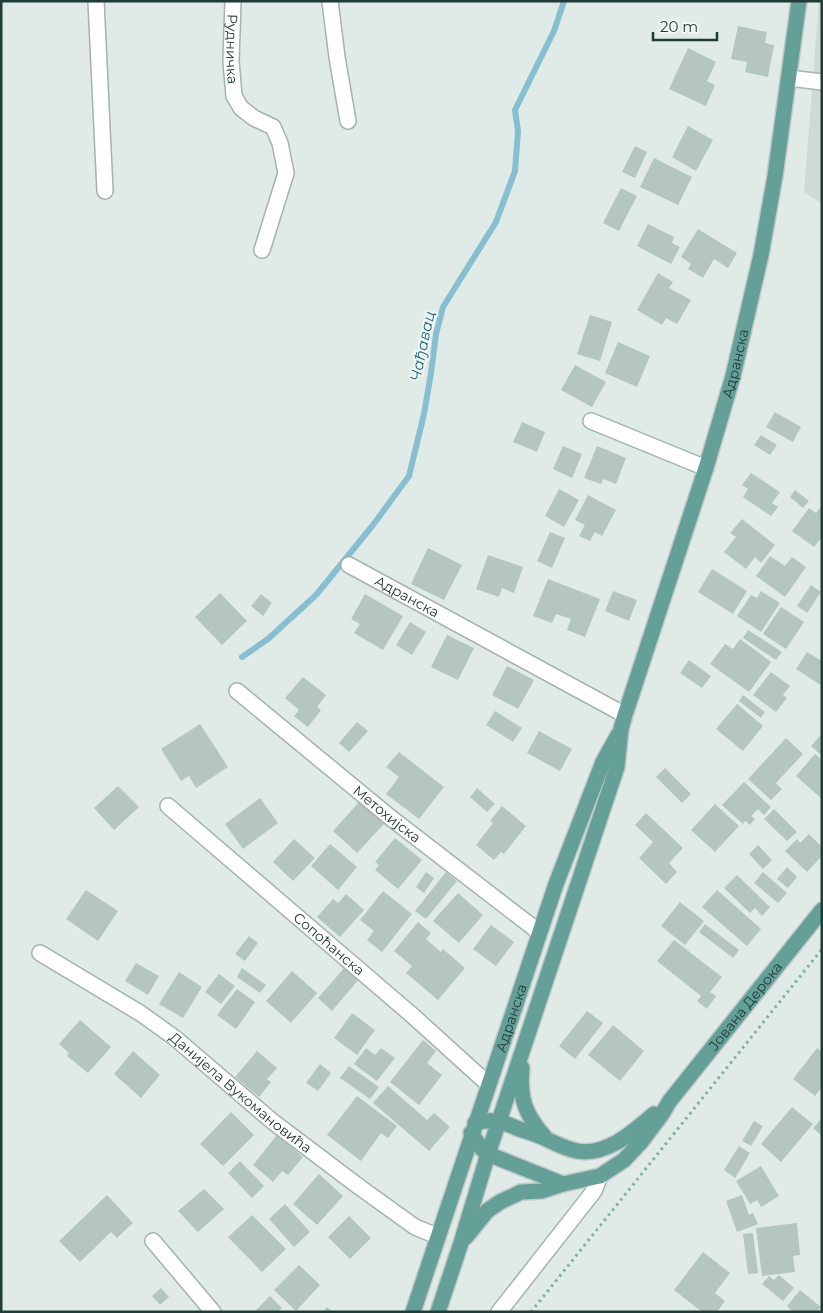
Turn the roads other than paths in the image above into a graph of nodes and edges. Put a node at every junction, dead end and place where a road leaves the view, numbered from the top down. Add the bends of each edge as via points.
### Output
1 (96, 1) edge
2 (233, 1) edge
3 (330, 1) edge
4 (799, 1) edge
5 (789, 78) junction
6 (822, 82) edge
7 (348, 121) dead end
8 (105, 191) dead end
9 (262, 250) dead end
10 (591, 421) dead end
11 (706, 468) junction
12 (349, 565) dead end
13 (237, 691) dead end
14 (623, 722) junction
15 (168, 806) dead end
16 (822, 910) edge
17 (539, 932) junction
18 (40, 953) dead end
19 (525, 1044) junction
20 (488, 1084) junction
21 (669, 1102) junction
22 (499, 1121) junction
23 (473, 1128) junction
24 (547, 1139) junction
25 (488, 1154) junction
26 (600, 1176) junction
27 (564, 1184) junction
28 (437, 1236) junction
29 (153, 1241) dead end
30 (461, 1243) junction
31 (213, 1312) edge
32 (413, 1312) edge
33 (438, 1312) edge
34 (499, 1312) edge

1 - 8 street
2 - 9 street, Рудничка via 231,61 234,96 241,108 274,127 286,173
3 - 7 street
4 - 5 main road, Адранска
5 - 6 street
5 - 11 main road, Адранска via 761,255 733,376
10 - 11 street
11 - 14 main road, Адранска
12 - 14 street, Адранска
13 - 17 street, Метохијска via 391,818
14 - 17 main road, Адранска via 603,762
14 - 19 main road, Адранска via 618,767
15 - 20 street, Сопоћанска
16 - 21 main road, Јована Дерока
17 - 20 main road, Адранска
18 - 28 street, Данијела Вукомановића via 140,1013 175,1038 272,1121 358,1186 415,1227
19 - 22 main road, Адранска
19 - 24 main road via 522,1097 532,1122
20 - 23 main road, Адранска
21 - 24 main road, Јована Дерока via 626,1136 601,1149 576,1151
21 - 26 main road, Јована Дерока via 641,1142 624,1160
22 - 23 main road via 482,1121
22 - 24 main road, Јована Дерока
22 - 25 main road, Адранска
23 - 25 main road via 475,1141
23 - 28 main road, Адранска
25 - 27 main road
25 - 30 main road, Адранска
26 - 27 main road, Јована Дерока
26 - 34 street, Јована Дерока via 594,1191
27 - 30 main road, Јована Дерока via 542,1191 521,1192 500,1202 487,1211
28 - 32 main road, Адранска
29 - 31 street
30 - 33 main road, Адранска

